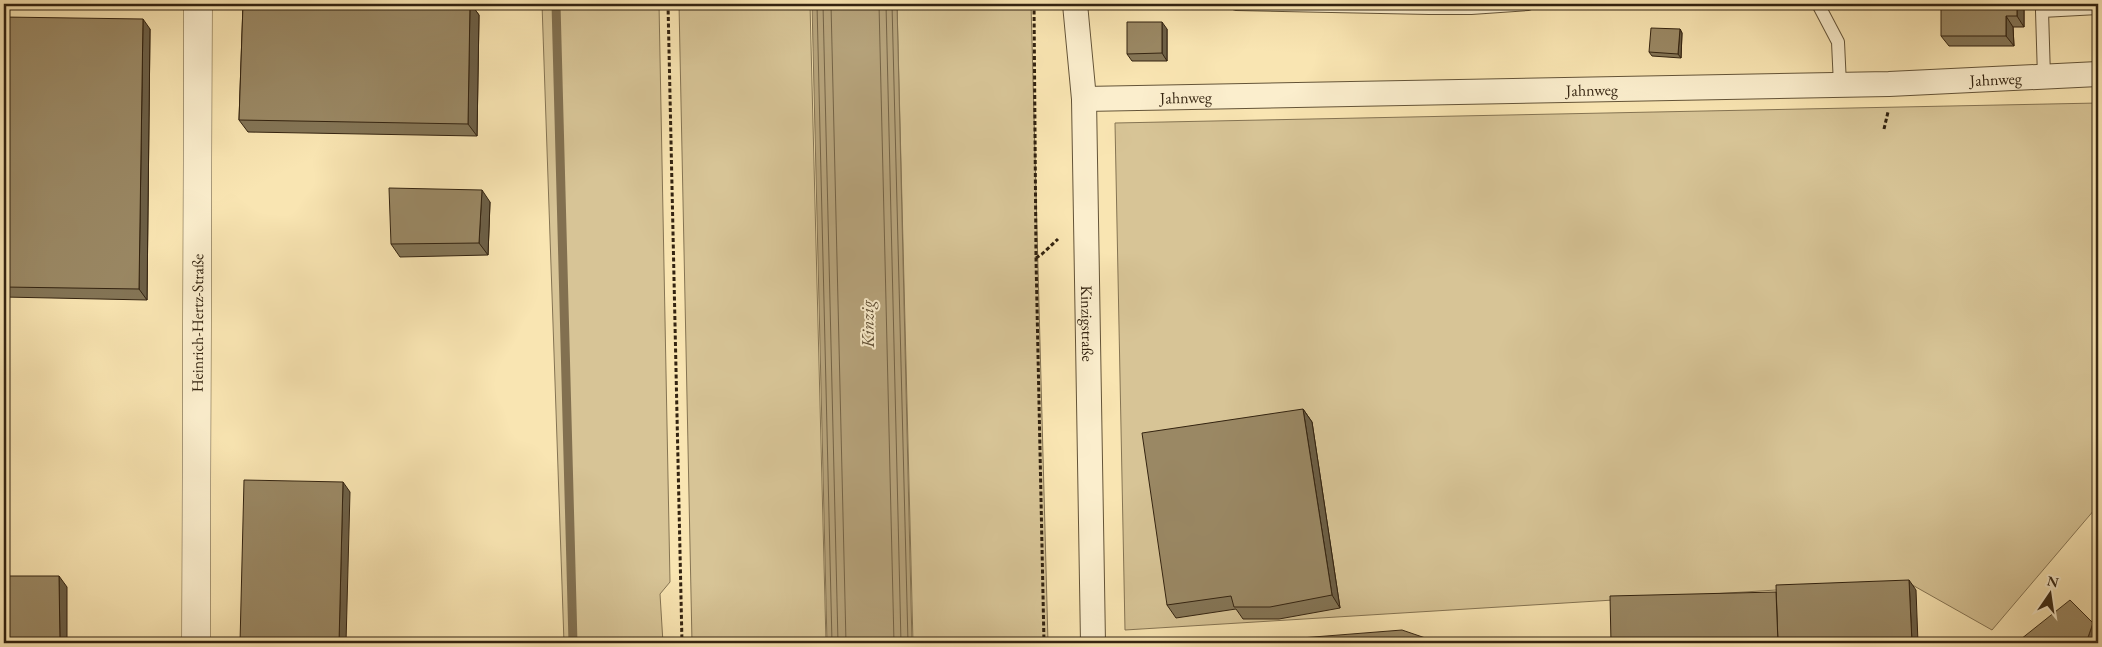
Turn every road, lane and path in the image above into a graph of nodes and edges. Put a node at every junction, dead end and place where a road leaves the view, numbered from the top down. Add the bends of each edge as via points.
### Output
1 (198, 4) edge
2 (668, 4) edge
3 (1034, 4) edge
4 (1076, 4) edge
5 (1236, 4) edge
6 (1528, 4) edge
7 (1818, 4) edge
8 (1373, 5) edge
9 (1431, 6) edge
10 (2098, 8) edge
11 (2098, 74) edge
12 (2044, 77) junction
13 (1840, 85) junction
14 (1084, 99) junction
15 (196, 643) edge
16 (682, 643) edge
17 (1044, 643) edge
18 (1093, 643) edge

1 - 15 street, Heinrich-Hertz-Straße
2 - 16 path
3 - 17 path
4 - 14 street, Kinzigstraße
5 - 8 lane
6 - 9 lane via 1471,8
7 - 13 lane via 1838,42
8 - 9 lane
10 - 12 lane via 2042,11
11 - 12 street, Jahnweg
12 - 13 street, Jahnweg
13 - 14 street, Jahnweg
14 - 18 street, Kinzigstraße

